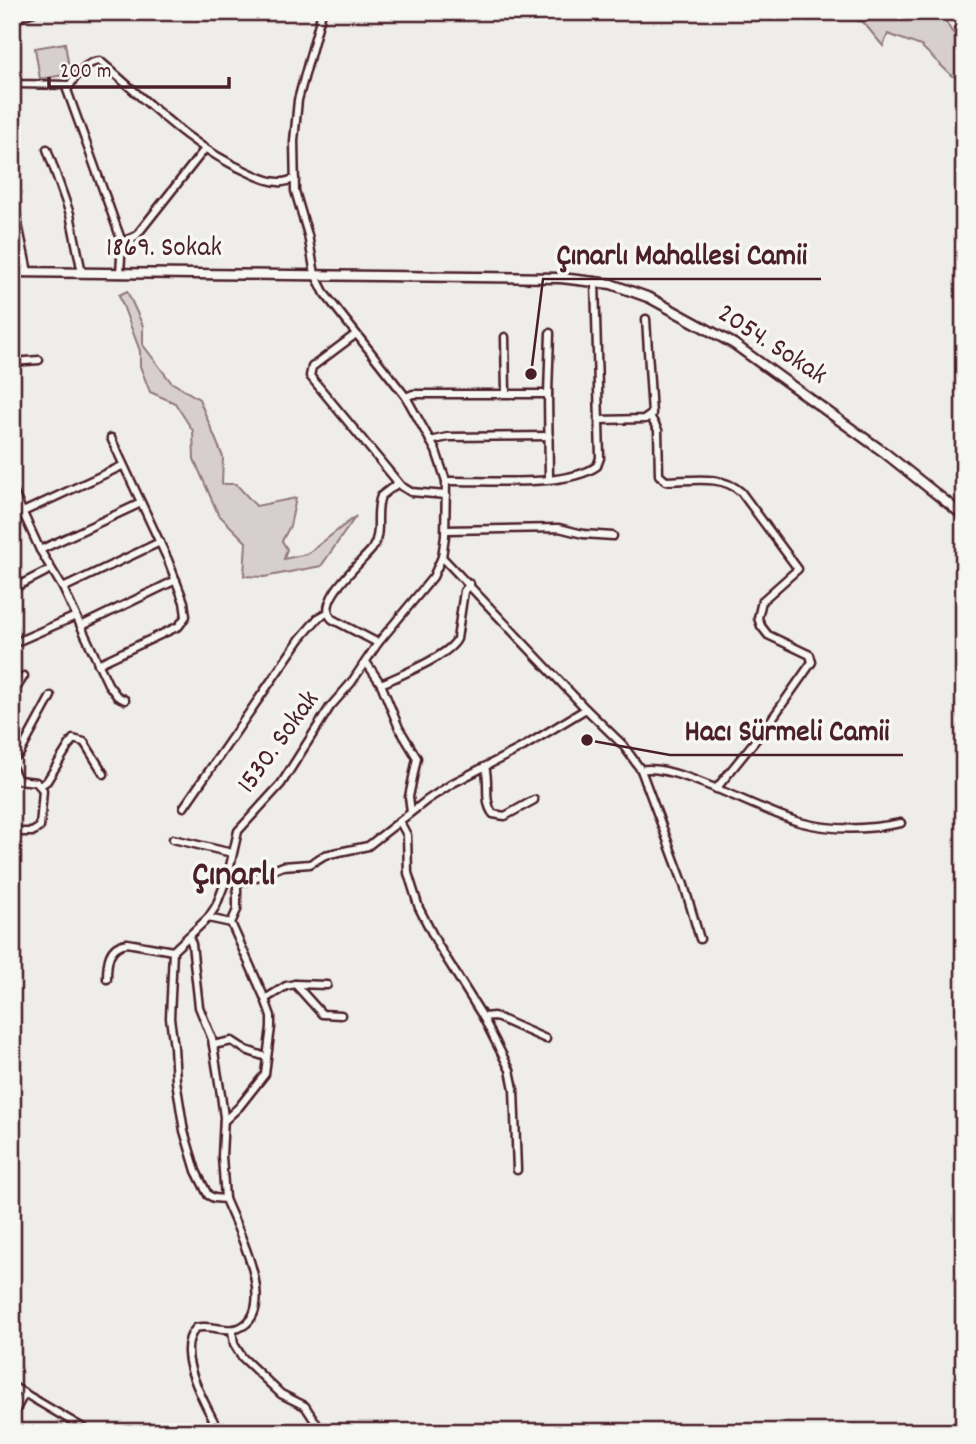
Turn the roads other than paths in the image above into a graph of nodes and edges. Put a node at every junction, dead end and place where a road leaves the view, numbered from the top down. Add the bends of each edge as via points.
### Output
1 (34, 12) edge
2 (322, 12) edge
3 (12, 19) edge
4 (12, 81) edge
5 (70, 85) junction
6 (47, 149) dead end
7 (204, 150) junction
8 (295, 179) junction
9 (12, 211) edge
10 (122, 242) junction
11 (12, 272) edge
12 (28, 272) junction
13 (82, 272) junction
14 (120, 273) junction
15 (315, 274) junction
16 (595, 281) junction
17 (646, 320) dead end
18 (550, 333) dead end
19 (356, 334) junction
20 (505, 337) dead end
21 (39, 360) dead end
22 (12, 362) edge
23 (506, 393) junction
24 (548, 394) junction
25 (406, 397) junction
26 (650, 416) junction
27 (599, 420) junction
28 (549, 436) junction
29 (111, 438) dead end
30 (430, 441) junction
31 (122, 466) junction
32 (549, 479) junction
33 (446, 481) junction
34 (398, 483) junction
35 (12, 489) edge
36 (446, 495) junction
37 (141, 503) junction
38 (23, 512) junction
39 (964, 516) edge
40 (446, 530) junction
41 (612, 536) dead end
42 (160, 542) junction
43 (40, 550) junction
44 (442, 557) junction
45 (51, 569) junction
46 (176, 580) junction
47 (470, 584) junction
48 (63, 588) junction
49 (12, 589) edge
50 (327, 613) junction
51 (76, 616) junction
52 (81, 626) junction
53 (378, 643) junction
54 (12, 644) edge
55 (366, 662) junction
56 (98, 664) junction
57 (24, 676) dead end
58 (381, 684) junction
59 (12, 695) edge
60 (51, 696) dead end
61 (125, 700) dead end
62 (586, 709) junction
63 (12, 758) edge
64 (12, 767) edge
65 (485, 767) junction
66 (641, 770) junction
67 (104, 774) dead end
68 (41, 785) junction
69 (716, 789) junction
70 (534, 800) dead end
71 (184, 807) dead end
72 (411, 812) junction
73 (400, 822) junction
74 (901, 823) dead end
75 (12, 832) edge
76 (173, 839) dead end
77 (232, 853) junction
78 (226, 880) junction
79 (237, 880) junction
80 (208, 918) junction
81 (231, 923) junction
82 (189, 937) junction
83 (700, 939) dead end
84 (173, 951) junction
85 (107, 979) dead end
86 (295, 984) junction
87 (327, 985) dead end
88 (265, 999) junction
89 (341, 1015) dead end
90 (483, 1017) junction
91 (546, 1039) dead end
92 (213, 1045) junction
93 (266, 1057) junction
94 (224, 1122) junction
95 (517, 1170) dead end
96 (225, 1199) junction
97 (232, 1330) junction
98 (12, 1386) edge
99 (25, 1393) junction
100 (12, 1416) edge
101 (90, 1432) edge
102 (219, 1432) edge
103 (322, 1432) edge

1 - 3 street
2 - 8 street via 298,100
4 - 5 street
5 - 7 street via 93,61 100,61
5 - 10 street via 67,90
6 - 13 street via 70,214
7 - 8 street via 260,178 280,183
7 - 10 street via 136,236
8 - 15 street
9 - 12 street
10 - 14 street
11 - 12 main road, 1869. Sokak
12 - 13 main road, 1869. Sokak
13 - 14 main road, 1869. Sokak
14 - 15 main road, 1869. Sokak
15 - 16 main road, 2054. Sokak
15 - 19 street, 1530. Sokak
16 - 27 street
16 - 39 main road, 2054. Sokak via 650,298 734,344
17 - 26 street
18 - 24 street
19 - 25 street, 1530. Sokak
19 - 34 street via 312,367 310,376
20 - 23 street
21 - 22 street
23 - 24 street
23 - 25 street
24 - 28 street
25 - 30 street, 1530. Sokak
26 - 27 street
26 - 69 street via 658,430 662,480 733,485 798,569 762,601 758,618 765,632 810,655 811,663
27 - 32 street via 597,466 579,475
28 - 30 street
28 - 32 street
29 - 31 street
30 - 33 street, 1530. Sokak
31 - 37 street
31 - 38 street
32 - 33 street
33 - 36 street, 1530. Sokak
34 - 36 street via 411,492
34 - 50 street via 380,496 375,544 330,599
35 - 38 street
36 - 40 street, 1530. Sokak
37 - 42 street
37 - 43 street
38 - 43 street
40 - 41 street via 559,528
40 - 44 street, 1530. Sokak
42 - 46 street
42 - 48 street
43 - 45 street
44 - 47 street
44 - 53 street, 1530. Sokak via 433,577
45 - 48 street
45 - 49 street
46 - 52 street
46 - 56 street via 186,613 183,623
47 - 58 street via 464,591 455,644
47 - 62 street
48 - 51 street
50 - 53 street
50 - 71 street via 300,639
51 - 52 street
51 - 54 street
52 - 56 street
53 - 55 street, 1530. Sokak
55 - 58 street
55 - 77 street, 1530. Sokak via 330,707 281,784 238,831
56 - 61 street via 113,690
57 - 59 street
58 - 72 street via 417,758 409,797
60 - 63 street via 20,753
62 - 65 street
62 - 66 street
64 - 68 street via 18,780
65 - 70 street via 487,804 493,814 505,816
65 - 72 street
66 - 69 street via 656,768
66 - 83 street
67 - 68 street via 84,742 73,739
68 - 75 street via 40,827 32,832
69 - 74 street via 812,825 863,828
72 - 73 street
73 - 79 street via 368,846
73 - 90 street via 407,835 408,873 419,908
76 - 77 street
77 - 78 street, 1530. Sokak
78 - 79 street
78 - 80 street, 1530. Sokak
79 - 81 street via 237,910
80 - 81 street
80 - 82 street, 1530. Sokak
81 - 88 street
82 - 84 street, 1530. Sokak
82 - 92 street via 199,1007
84 - 85 street via 120,944 109,957
84 - 96 street via 170,1018 184,1131 208,1195
86 - 87 street
86 - 88 street
86 - 89 street via 322,1014
88 - 93 street via 271,1016
90 - 91 street via 494,1016
90 - 95 street via 512,1076
92 - 93 street via 232,1041
92 - 94 street
93 - 94 street via 265,1074
94 - 96 street
96 - 97 street via 252,1264 256,1297 250,1319
97 - 102 street via 201,1326 192,1331 189,1341 191,1374
97 - 103 street via 242,1357 281,1394 305,1406
98 - 99 street
99 - 100 street
99 - 101 street

